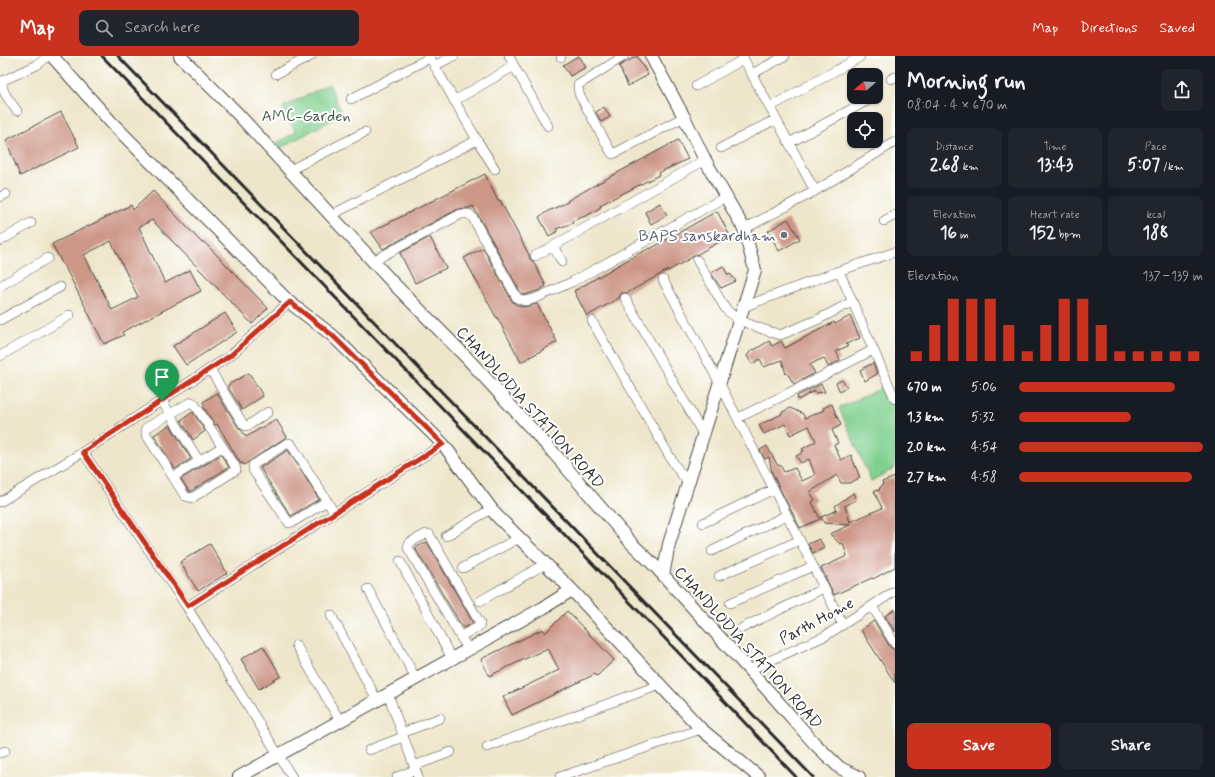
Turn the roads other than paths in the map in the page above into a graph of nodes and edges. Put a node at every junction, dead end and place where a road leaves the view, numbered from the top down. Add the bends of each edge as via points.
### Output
1 (48, 56) edge
2 (52, 56) edge
3 (180, 56) edge
4 (311, 56) edge
5 (454, 56) edge
6 (509, 56) edge
7 (624, 56) edge
8 (651, 56) edge
9 (785, 56) edge
10 (429, 57) edge
11 (860, 57) dead end
12 (743, 58) edge
13 (434, 66) junction
14 (514, 66) junction
15 (276, 74) dead end
16 (752, 74) junction
17 (696, 86) dead end
18 (351, 99) dead end
19 (454, 101) junction
20 (860, 104) edge
21 (770, 107) junction
22 (17, 111) dead end
23 (684, 117) junction
24 (776, 118) junction
25 (548, 126) dead end
26 (365, 132) dead end
27 (477, 140) junction
28 (895, 142) edge
29 (789, 143) junction
30 (721, 148) dead end
31 (706, 160) junction
32 (495, 169) dead end
33 (290, 170) junction
34 (815, 191) junction
35 (726, 196) junction
36 (339, 211) dead end
37 (895, 215) edge
38 (884, 221) dead end
39 (31, 223) dead end
40 (744, 228) junction
41 (0, 241) edge
42 (552, 246) junction
43 (895, 252) edge
44 (535, 256) dead end
45 (48, 258) dead end
46 (697, 260) dead end
47 (373, 261) junction
48 (562, 262) dead end
49 (839, 271) junction
50 (663, 280) dead end
51 (0, 286) edge
52 (60, 287) dead end
53 (625, 298) dead end
54 (290, 302) junction
55 (852, 302) junction
56 (743, 307) junction
57 (70, 315) dead end
58 (739, 319) junction
59 (0, 320) edge
60 (592, 321) dead end
61 (873, 350) junction
62 (0, 356) edge
63 (210, 369) junction
64 (720, 382) junction
65 (895, 399) edge
66 (162, 401) junction
67 (268, 412) dead end
68 (169, 414) junction
69 (738, 418) junction
70 (703, 434) junction
71 (443, 444) junction
72 (222, 447) junction
73 (83, 452) junction
74 (199, 461) junction
75 (173, 477) junction
76 (688, 483) junction
77 (774, 489) junction
78 (327, 501) junction
79 (0, 502) edge
80 (491, 509) junction
81 (334, 513) junction
82 (787, 515) junction
83 (703, 523) dead end
84 (446, 536) dead end
85 (518, 538) junction
86 (800, 540) junction
87 (712, 551) dead end
88 (400, 561) dead end
89 (545, 564) junction
90 (813, 566) junction
91 (463, 568) dead end
92 (663, 575) junction
93 (719, 576) dead end
94 (824, 588) junction
95 (368, 589) dead end
96 (572, 590) junction
97 (895, 592) edge
98 (480, 600) dead end
99 (730, 603) dead end
100 (188, 606) junction
101 (872, 606) junction
102 (330, 615) dead end
103 (842, 625) junction
104 (742, 628) dead end
105 (461, 636) junction
106 (895, 644) edge
107 (296, 645) dead end
108 (469, 649) junction
109 (452, 658) junction
110 (750, 670) junction
111 (416, 679) junction
112 (660, 684) junction
113 (388, 694) junction
114 (377, 700) junction
115 (440, 718) dead end
116 (340, 721) junction
117 (701, 729) junction
118 (403, 735) junction
119 (487, 747) dead end
120 (369, 750) dead end
121 (451, 752) dead end
122 (279, 755) junction
123 (416, 771) edge
124 (239, 777) edge
125 (292, 777) edge
126 (397, 777) edge
127 (560, 777) edge
128 (759, 777) edge
129 (858, 777) edge

1 - 22 street via 37,65 2,81 5,94
2 - 54 street via 111,122
3 - 33 street, CHANDLODIA STATION ROAD
4 - 15 street
5 - 13 street
6 - 14 street
7 - 23 street via 578,85 579,94 613,154
8 - 23 street
9 - 16 street
10 - 13 street
10 - 18 street
11 - 21 street
12 - 16 street
12 - 17 street
13 - 19 street
14 - 19 street
14 - 25 street
16 - 21 street
19 - 27 street
20 - 29 street
21 - 24 street
23 - 31 street
24 - 29 street
24 - 30 street
26 - 33 street
27 - 32 street
27 - 36 street
28 - 34 street
29 - 34 street
31 - 35 street
31 - 42 street
33 - 47 street, CHANDLODIA STATION ROAD
34 - 40 street
35 - 40 street
35 - 47 street via 572,282 525,302 517,298 474,218 469,214 461,214
37 - 38 street
39 - 41 street
40 - 56 street via 755,270
42 - 44 street
42 - 48 street
43 - 49 street
45 - 51 street
46 - 58 street via 725,308
47 - 92 street, CHANDLODIA STATION ROAD via 472,364 632,544
49 - 55 street
49 - 56 street
50 - 64 street
52 - 59 street
53 - 70 street
54 - 63 street via 231,355
54 - 71 street via 332,335
55 - 58 street via 780,335
55 - 61 street
56 - 58 street
57 - 62 street
58 - 64 street
60 - 76 street via 674,464
61 - 65 street
61 - 69 street
63 - 66 street
63 - 67 street via 242,424 249,425
64 - 69 street
64 - 70 street
66 - 68 street
66 - 73 street
68 - 72 street via 192,402
68 - 74 street
68 - 75 street via 145,430
69 - 77 street
70 - 76 street
71 - 80 street
71 - 81 street
72 - 74 street
72 - 75 street via 236,470 196,496 185,496
73 - 79 street
73 - 100 street
74 - 75 street
76 - 92 street via 669,544
77 - 82 street
77 - 83 street
78 - 78 street via 289,443 253,465 253,470 289,523
78 - 81 street
80 - 84 street
80 - 85 street
81 - 100 street
82 - 86 street
82 - 87 street
85 - 89 street
85 - 91 street
86 - 90 street
86 - 93 street
88 - 109 street
89 - 96 street
89 - 98 street
90 - 94 street
90 - 99 street
92 - 110 street, CHANDLODIA STATION ROAD
94 - 103 street
94 - 104 street
95 - 111 street
96 - 108 street
96 - 112 street
97 - 101 street, Parth Home
100 - 122 street
101 - 103 street, Parth Home
101 - 106 street
102 - 114 street
103 - 110 street, Parth Home via 825,636
105 - 105 street via 408,548 410,543 426,534 429,534 480,623 478,627
105 - 108 street
107 - 116 street
108 - 109 street
109 - 111 street
110 - 129 street, CHANDLODIA STATION ROAD via 815,744 840,768
111 - 113 street
112 - 117 street
112 - 119 street
113 - 114 street
113 - 118 street
114 - 116 street
115 - 118 street
116 - 122 street
117 - 127 street
117 - 128 street
118 - 120 street
118 - 123 street
121 - 123 street
122 - 124 street
122 - 125 street
123 - 126 street

